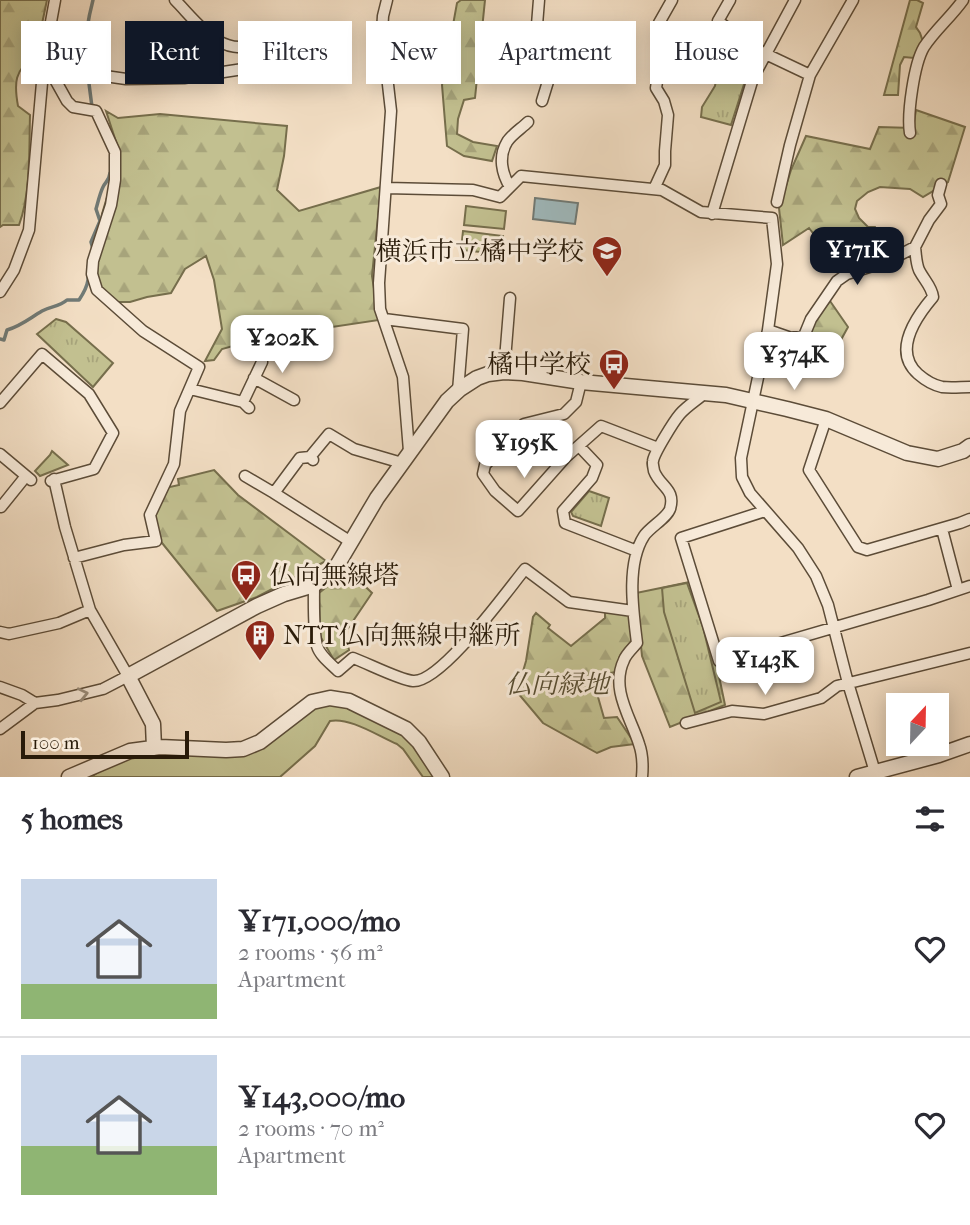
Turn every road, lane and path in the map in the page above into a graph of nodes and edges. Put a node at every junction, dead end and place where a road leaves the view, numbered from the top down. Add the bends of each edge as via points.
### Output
1 (55, 0) edge
2 (175, 0) edge
3 (387, 0) edge
4 (539, 0) edge
5 (671, 0) edge
6 (730, 0) edge
7 (794, 0) edge
8 (853, 0) edge
9 (963, 0) edge
10 (51, 21) edge
11 (766, 55) junction
12 (810, 75) junction
13 (111, 77) edge
14 (42, 84) edge
15 (57, 84) edge
16 (542, 101) dead end
17 (528, 122) dead end
18 (910, 133) dead end
19 (941, 184) dead end
20 (510, 187) junction
21 (386, 188) junction
22 (654, 189) junction
23 (777, 202) dead end
24 (712, 214) junction
25 (915, 247) junction
26 (0, 292) edge
27 (510, 298) dead end
28 (384, 319) junction
29 (768, 330) junction
30 (262, 362) dead end
31 (504, 372) junction
32 (254, 378) junction
33 (581, 382) junction
34 (970, 387) edge
35 (190, 388) junction
36 (458, 391) junction
37 (705, 393) junction
38 (294, 400) dead end
39 (753, 401) junction
40 (0, 403) edge
41 (826, 419) junction
42 (579, 446) junction
43 (970, 446) edge
44 (658, 448) junction
45 (0, 454) edge
46 (405, 457) junction
47 (245, 476) dead end
48 (274, 493) junction
49 (1, 507) edge
50 (765, 511) junction
51 (970, 519) edge
52 (942, 529) junction
53 (351, 542) junction
54 (637, 551) junction
55 (74, 558) junction
56 (314, 585) junction
57 (970, 586) edge
58 (958, 590) junction
59 (90, 610) junction
60 (634, 611) junction
61 (834, 626) junction
62 (0, 632) edge
63 (970, 653) edge
64 (128, 676) junction
65 (848, 683) junction
66 (0, 687) edge
67 (35, 703) junction
68 (686, 723) dead end
69 (0, 729) edge
70 (970, 744) edge
71 (154, 748) junction
72 (875, 772) junction
73 (69, 777) edge
74 (442, 777) edge
75 (642, 777) edge
76 (857, 777) edge

1 - 10 street
2 - 13 street via 224,45 254,45 273,32 256,61 243,69 184,78
3 - 21 street via 382,32 391,111
4 - 16 street via 540,47 554,62
5 - 22 street via 659,23 666,57 656,88 668,115 665,165
6 - 11 street via 718,21
7 - 11 street
8 - 12 street
9 - 18 street via 923,48 914,72
11 - 12 street
11 - 24 street via 753,78
12 - 23 street
14 - 26 street via 29,230 14,271
15 - 35 street via 73,107 92,110 115,152 111,205 93,261 97,290 143,331 199,367
17 - 20 street via 507,141 503,153
19 - 25 street via 941,204
20 - 21 street via 500,197 473,190
20 - 22 street via 521,176
21 - 28 street via 379,283
22 - 24 street
24 - 29 street via 772,218 777,264
25 - 29 street via 837,281 804,336 791,338
25 - 34 street via 917,264 933,297 911,327 908,358 927,382
27 - 31 street
28 - 36 street via 463,329
28 - 46 street via 404,377
29 - 39 street
30 - 32 street
31 - 33 street
31 - 36 street via 477,379
32 - 35 street via 246,405
32 - 38 street
33 - 37 street
33 - 42 street via 576,402 564,414 524,424 485,465 483,474 517,511
35 - 55 street via 180,411 174,464 150,515 156,541
36 - 46 street
37 - 39 street
37 - 44 street via 681,414
39 - 41 street
39 - 50 street via 741,468 750,493
40 - 55 street via 42,354 89,394 113,433 94,469 53,480
41 - 43 street via 907,453 928,457 938,458
41 - 52 street via 809,470 858,547 867,550
42 - 44 street via 601,426
42 - 54 street via 597,465 592,478 563,511 565,523
44 - 54 street via 653,467 672,498 670,508
45 - 49 street via 28,478
46 - 48 street via 354,449 329,434 312,459 300,458
46 - 53 street
47 - 48 street
48 - 53 street
50 - 61 street via 816,576
50 - 61 street via 681,538 719,661
51 - 52 street
52 - 58 street
53 - 56 street via 335,569
54 - 60 street
55 - 59 street
56 - 60 street via 317,647 325,659 338,671 353,657 414,681 427,678 464,645 525,569 569,602
56 - 64 street via 257,606
57 - 58 street
58 - 61 street
59 - 62 street via 60,623
59 - 64 street
60 - 75 street via 637,643 619,675 622,700 643,762
61 - 65 street
63 - 65 street
67 -> 64 street via 103,689
64 - 71 street via 153,724
65 - 68 street via 821,698 764,714 732,711
65 - 72 street
66 - 67 street
67 - 69 street
70 - 72 street
71 - 73 street via 130,751
71 - 74 street via 243,749 260,742 312,702 330,698 349,701 406,729
72 - 76 street

